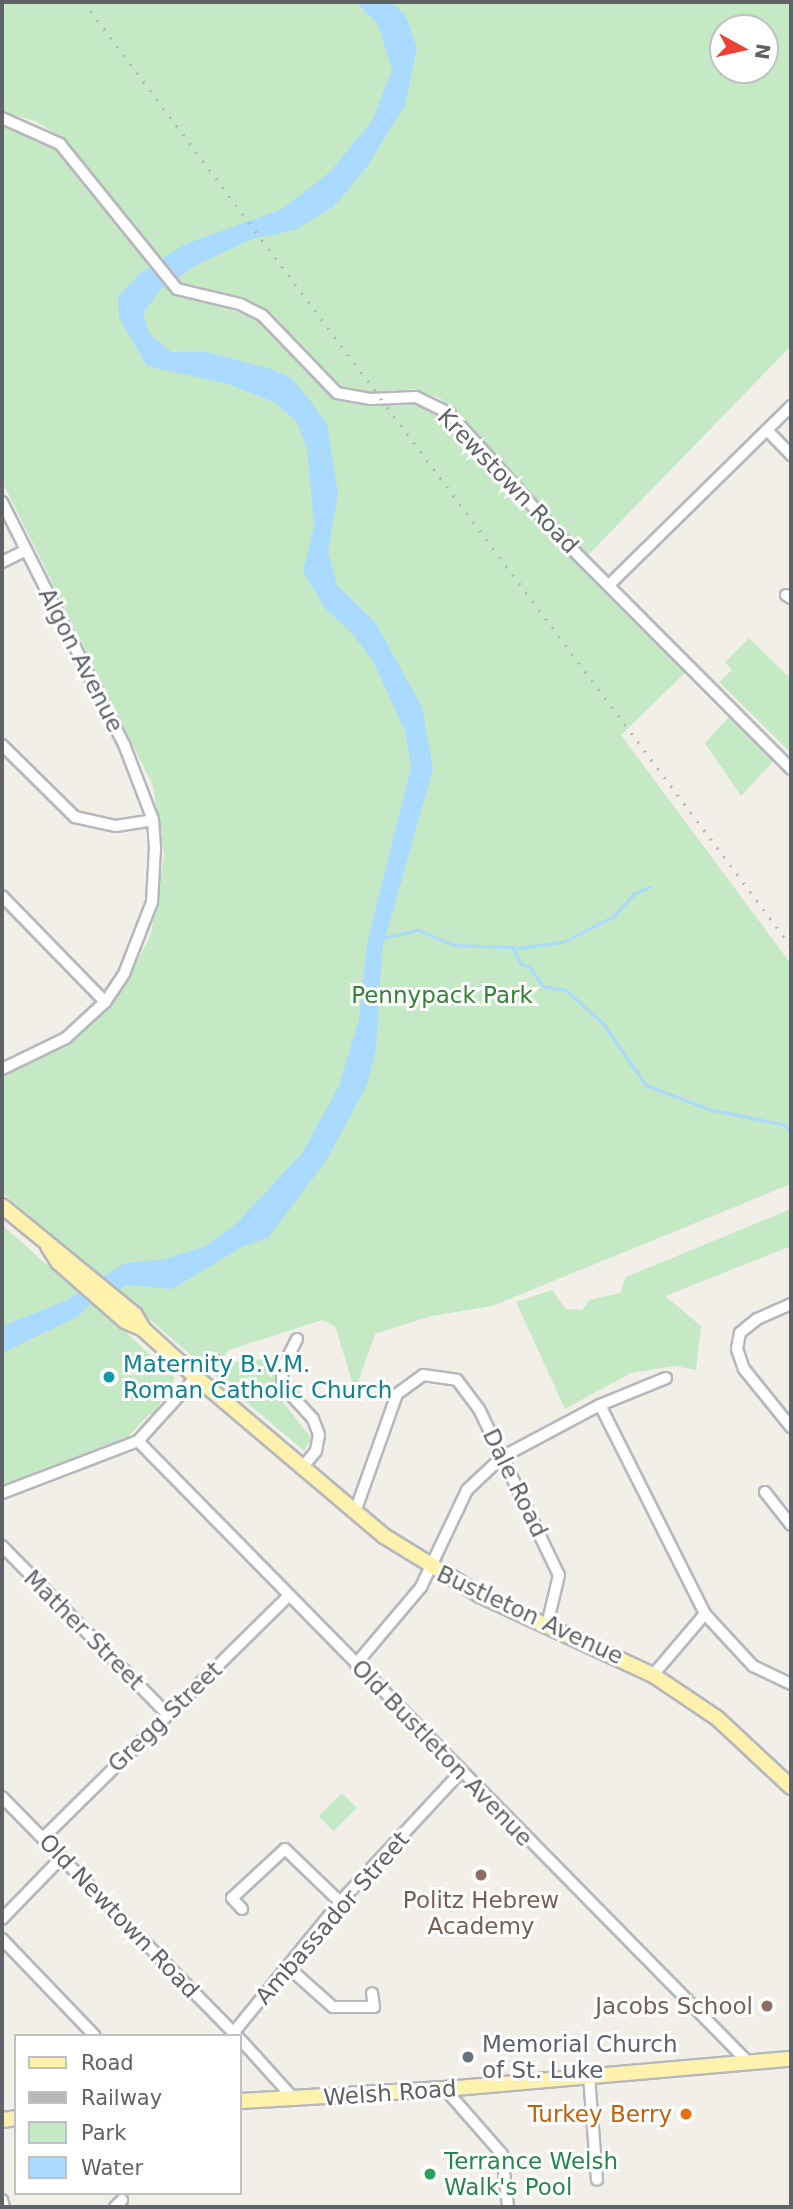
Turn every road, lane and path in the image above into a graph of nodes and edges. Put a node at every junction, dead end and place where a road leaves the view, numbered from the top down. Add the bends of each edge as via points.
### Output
1 (2, 118) edge
2 (791, 406) edge
3 (767, 430) junction
4 (791, 455) edge
5 (2, 502) edge
6 (25, 551) junction
7 (2, 562) edge
8 (610, 584) junction
9 (2, 745) edge
10 (791, 769) edge
11 (153, 820) junction
12 (2, 896) edge
13 (105, 1002) junction
14 (2, 1069) edge
15 (2, 1206) edge
16 (791, 1304) edge
17 (297, 1339) dead end
18 (196, 1377) junction
19 (666, 1378) dead end
20 (600, 1405) junction
21 (789, 1420) edge
22 (138, 1441) junction
23 (502, 1457) junction
24 (301, 1469) junction
25 (765, 1492) dead end
26 (2, 1493) edge
27 (355, 1512) junction
28 (791, 1525) edge
29 (2, 1546) edge
30 (432, 1569) junction
31 (288, 1596) junction
32 (705, 1615) junction
33 (547, 1625) junction
34 (355, 1664) junction
35 (653, 1675) junction
36 (791, 1684) edge
37 (167, 1714) junction
38 (460, 1773) junction
39 (791, 1787) edge
40 (2, 1797) edge
41 (43, 1838) junction
42 (62, 1857) junction
43 (340, 1902) junction
44 (242, 1909) dead end
45 (2, 1919) edge
46 (2, 1939) edge
47 (289, 1968) junction
48 (372, 1993) dead end
49 (94, 2034) edge
50 (235, 2034) edge
51 (239, 2034) edge
52 (242, 2042) edge
53 (791, 2059) edge
54 (748, 2062) junction
55 (589, 2076) junction
56 (445, 2089) junction
57 (295, 2100) junction
58 (242, 2101) edge
59 (597, 2180) dead end
60 (2, 2200) edge
61 (5, 2207) edge
62 (508, 2207) edge

1 - 8 street, Krewstown Road via 60,144 174,285 262,315 337,393 416,397 449,413
2 - 3 street
3 - 4 street
3 - 8 street
5 - 6 street, Algon Avenue
6 - 7 street
6 - 11 street, Algon Avenue via 125,747
8 - 10 street, Krewstown Road
9 - 11 street via 75,817 116,826
11 - 13 street, Algon Avenue via 155,874 147,924
12 - 13 street
13 - 14 street, Algon Avenue via 66,1038
15 - 18 main road, Bustleton Avenue
16 - 21 street via 757,1318 740,1333 737,1347 744,1369
17 - 24 street via 283,1366 282,1385 313,1419 318,1435 316,1451
18 - 22 street
18 - 24 main road, Bustleton Avenue
19 - 20 street
20 - 23 street
20 - 32 street
22 - 26 street
22 - 31 street, Old Bustleton Avenue
23 - 27 street, Dale Road via 463,1387 446,1376 423,1375 397,1394
23 - 30 street via 467,1490
23 - 33 street, Dale Road via 559,1575
24 - 27 main road, Bustleton Avenue
25 - 28 street
27 - 30 main road, Bustleton Avenue
29 - 37 street, Mather Street
30 - 33 main road, Bustleton Avenue
30 - 34 street via 409,1606
31 - 34 street, Old Bustleton Avenue
31 - 37 street, Gregg Street
32 - 35 street
32 - 36 street via 753,1666
33 - 35 main road, Bustleton Avenue
34 - 38 street, Old Bustleton Avenue
35 - 39 main road, Bustleton Avenue via 717,1718
37 - 41 street, Gregg Street
38 - 43 street, Ambassador Street
38 - 54 street, Old Bustleton Avenue
40 - 41 street, Old Newtown Road
41 - 42 street, Old Newtown Road
42 - 45 street
42 - 50 street, Old Newtown Road
43 - 44 street via 285,1849 232,1898
43 - 47 street, Ambassador Street
46 - 49 street
47 - 48 street via 333,2007 374,2007
47 - 51 street, Ambassador Street
52 - 57 street, Old Newtown Road
53 - 54 main road, Welsh Road
54 - 55 main road, Welsh Road
55 - 56 main road, Welsh Road
55 - 59 street
56 - 57 main road, Welsh Road
56 - 62 street via 502,2154
57 - 58 main road, Welsh Road
60 - 61 street

